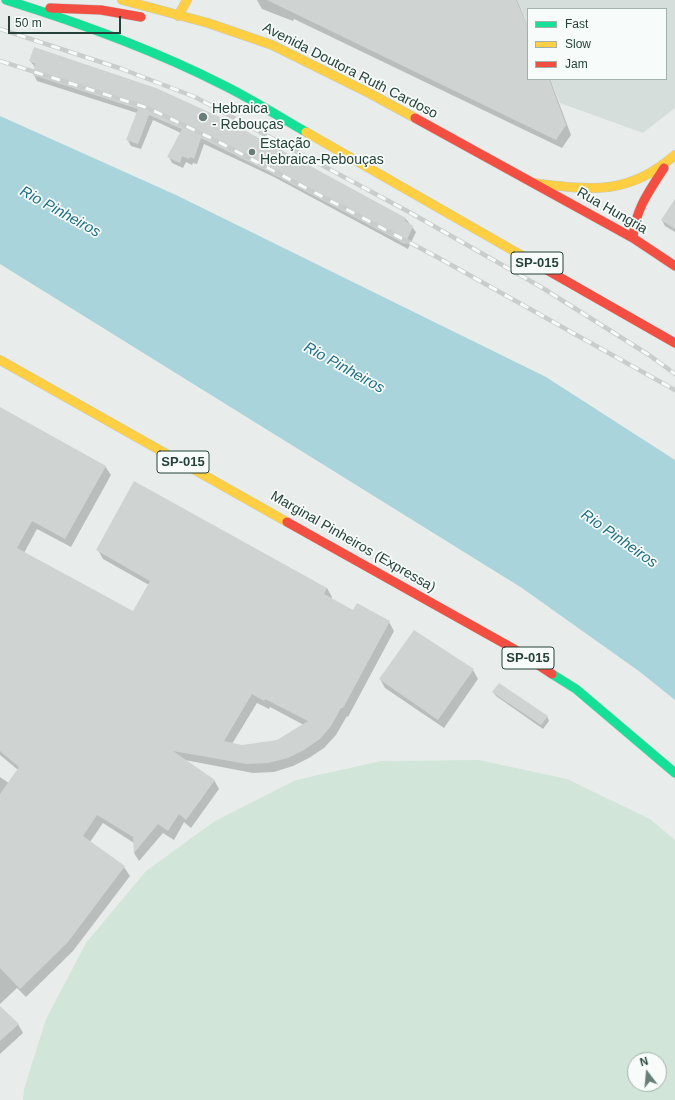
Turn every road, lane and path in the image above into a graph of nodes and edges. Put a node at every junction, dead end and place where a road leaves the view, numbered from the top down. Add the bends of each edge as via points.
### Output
1 (6, 0) edge
2 (122, 0) edge
3 (187, 0) edge
4 (31, 8) junction
5 (178, 16) junction
6 (150, 18) dead end
7 (309, 74) dead end
8 (369, 93) junction
9 (672, 158) edge
10 (533, 183) junction
11 (633, 238) junction
12 (675, 266) edge
13 (675, 343) edge
14 (0, 360) edge
15 (675, 773) edge

1 - 4 main road, SP-015
2 - 5 main road, Avenida Doutora Ruth Cardoso
3 - 5 main road
4 - 6 main road via 101,10
4 - 13 main road, SP-015 via 154,53 223,85
5 - 8 main road, Avenida Doutora Ruth Cardoso via 241,33 272,45
7 - 8 main road via 352,90
8 - 10 main road, Avenida Doutora Ruth Cardoso
9 - 10 main road via 638,181 603,189
9 - 11 main road via 640,204 634,217
10 - 11 main road, Rua Hungria
11 - 12 main road, Rua Hungria
14 - 15 main road, Marginal Pinheiros (Expressa) / SP-015 via 514,648 576,688

